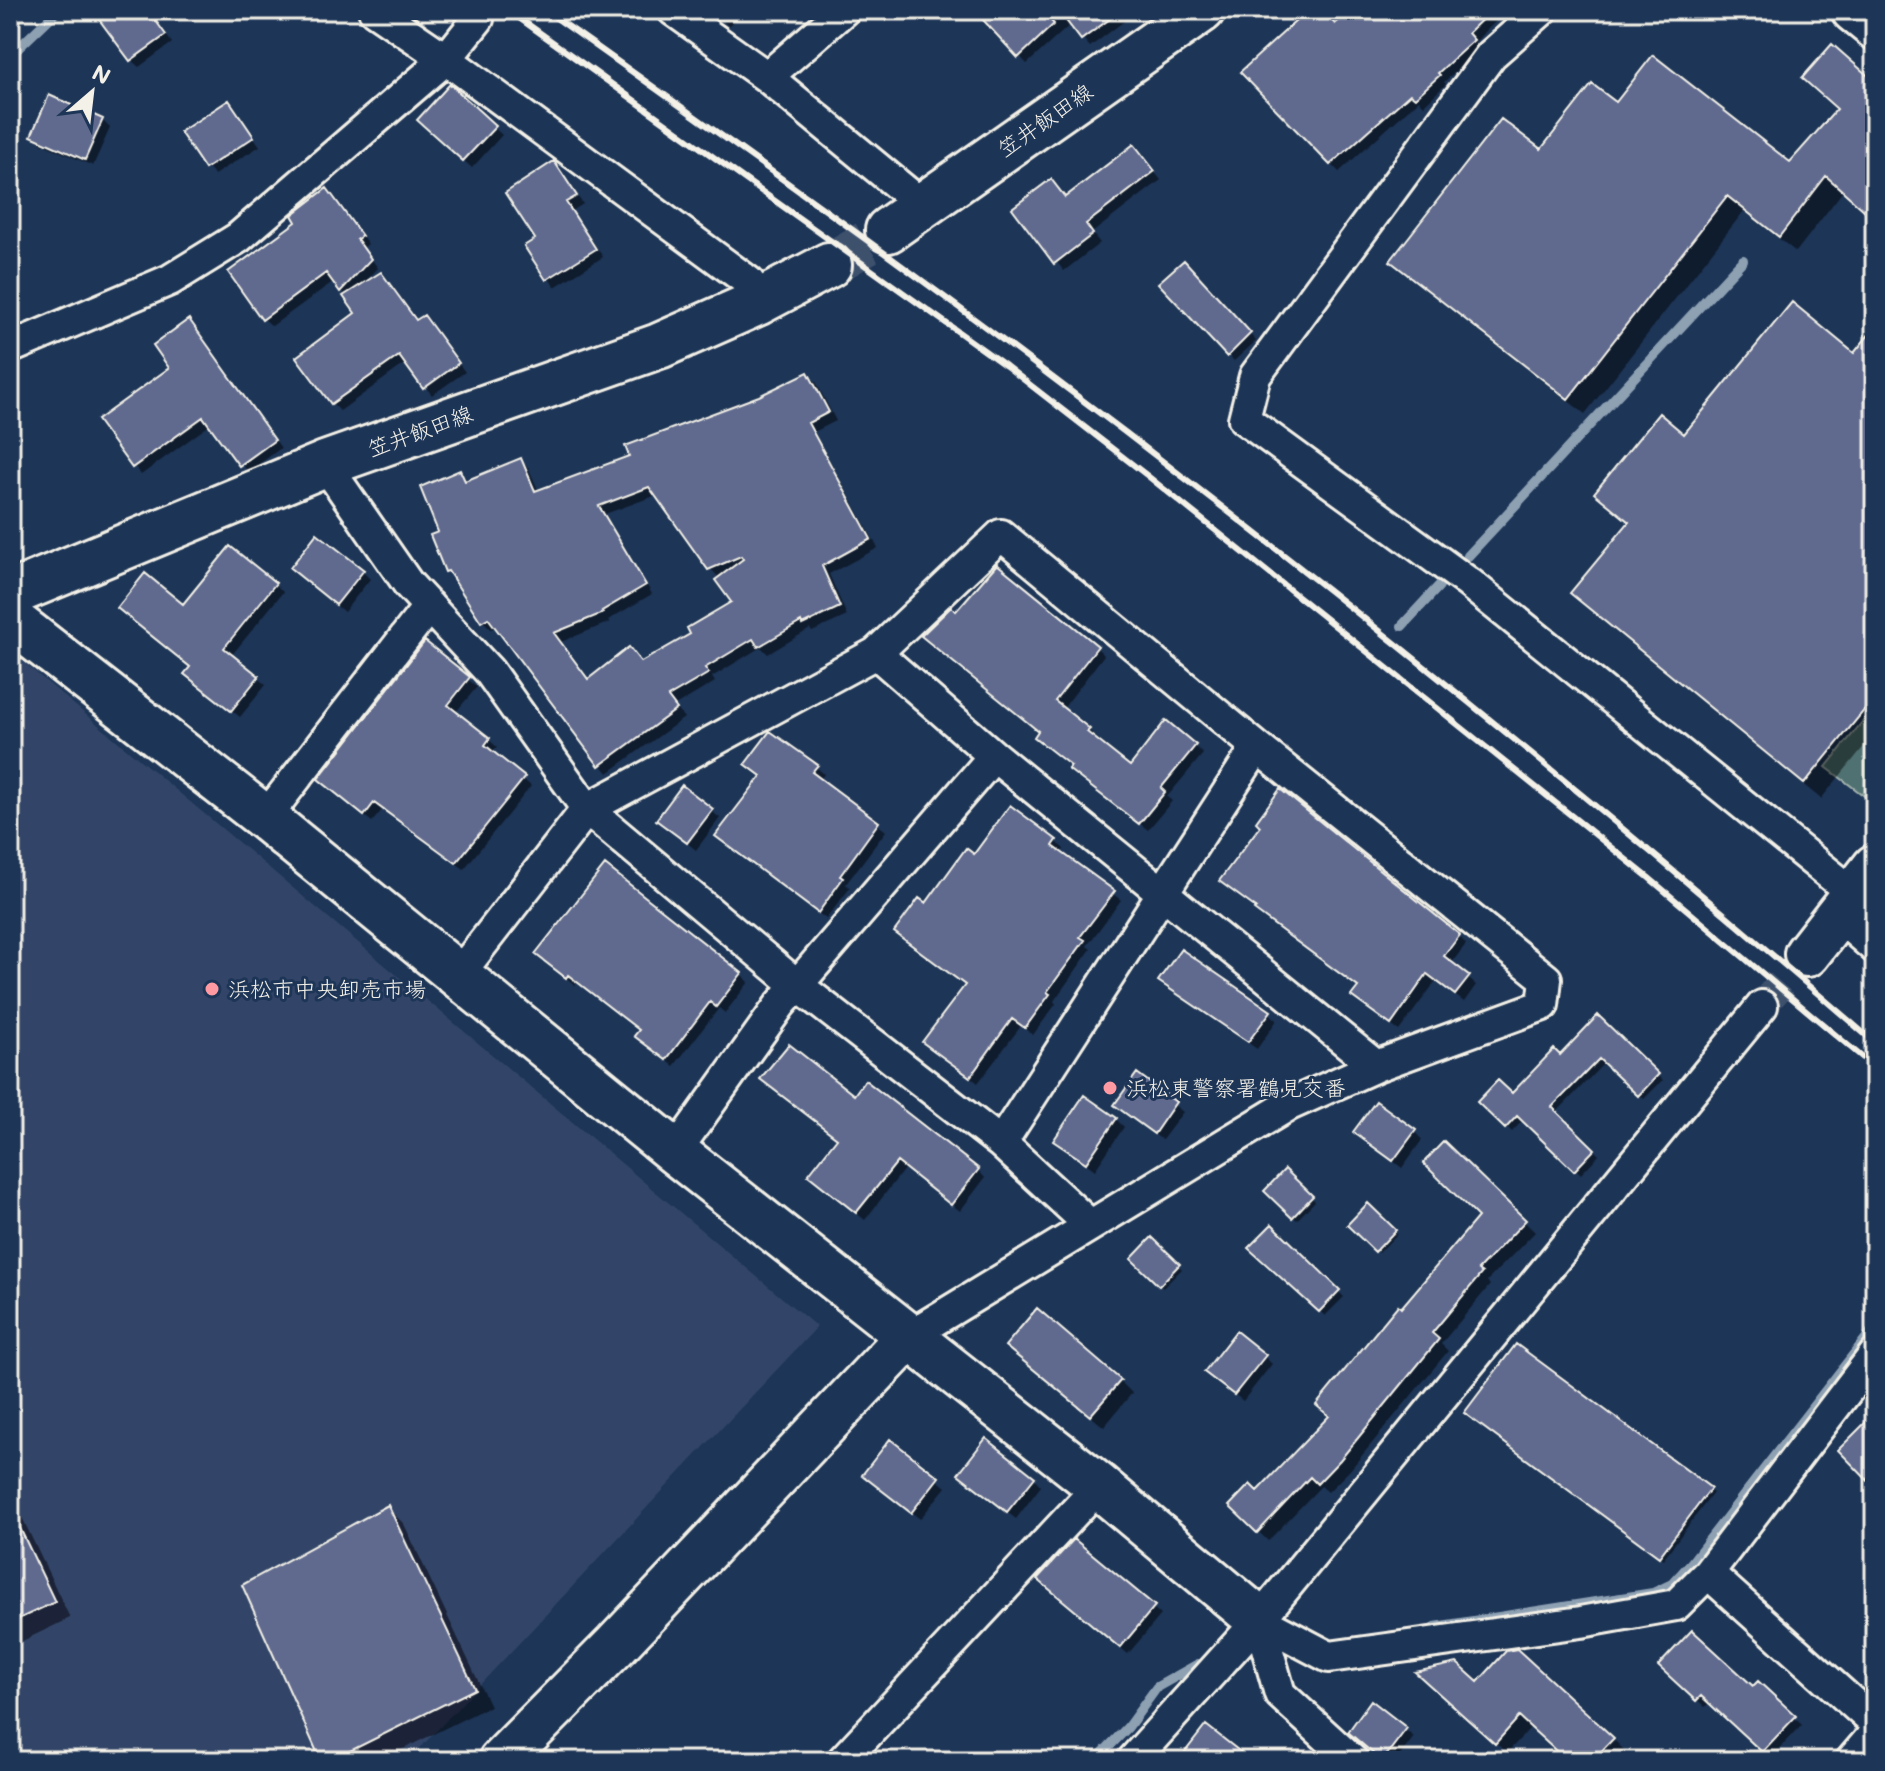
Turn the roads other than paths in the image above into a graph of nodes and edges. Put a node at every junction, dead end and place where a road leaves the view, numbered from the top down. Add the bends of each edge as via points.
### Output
1 (374, 10) edge
2 (673, 10) edge
3 (844, 10) edge
4 (1202, 10) edge
5 (1542, 10) edge
6 (1854, 10) edge
7 (478, 19) dead end
8 (1875, 27) edge
9 (446, 59) junction
10 (767, 77) junction
11 (904, 217) joint
12 (829, 265) tunnel mouth
13 (759, 302) junction
14 (10, 348) edge
15 (325, 464) junction
16 (10, 594) edge
17 (429, 606) junction
18 (10, 619) edge
19 (876, 653) junction
20 (1257, 747) junction
21 (994, 756) junction
22 (587, 809) junction
23 (265, 818) junction
24 (1162, 892) junction
25 (1856, 892) edge
26 (1875, 948) edge
27 (1807, 954) tunnel mouth
28 (459, 974) junction
29 (797, 985) junction
30 (1762, 1006) tunnel mouth
31 (1376, 1066) junction
32 (1001, 1143) junction
33 (675, 1152) junction
34 (1090, 1225) junction
35 (909, 1336) junction
36 (1875, 1354) edge
37 (1099, 1486) junction
38 (1708, 1573) junction
39 (1259, 1620) junction
40 (1875, 1723) edge
41 (1875, 1733) edge
42 (501, 1761) edge
43 (842, 1761) edge
44 (1132, 1761) edge
45 (1353, 1761) edge
46 (1851, 1761) edge

1 - 9 street
2 - 10 street
3 - 10 street
4 - 11 street, 笠井飯田線
5 - 25 street via 1491,55 1255,376 1244,419 1469,583
6 - 8 street
7 - 9 street
9 - 13 street via 749,282
9 - 14 street via 238,238 170,280
10 - 11 street
12 - 13 street, 笠井飯田線
13 - 15 street, 笠井飯田線 via 659,346
15 - 16 street, 笠井飯田線
15 - 17 street
17 - 22 street via 489,671
17 - 23 street
18 - 23 street
19 - 20 street via 1001,535
19 - 21 street
19 - 22 street
20 - 24 street
20 - 31 street via 1546,979 1543,1005
21 - 24 street
21 - 29 street
22 - 28 street
22 - 29 street
23 - 28 street
24 - 31 street
24 - 32 street
25 - 26 street
25 - 27 street
28 - 33 street
29 - 32 street
29 - 33 street
30 - 39 street
31 - 34 street via 1289,1105
32 - 34 street
33 - 35 street
34 - 35 street
35 - 37 street
35 - 42 street
36 - 38 street
37 - 39 street
37 - 43 street
38 - 39 street via 1676,1605 1329,1657
38 - 40 street
39 - 44 street
39 - 45 street via 1280,1694
41 - 46 street

